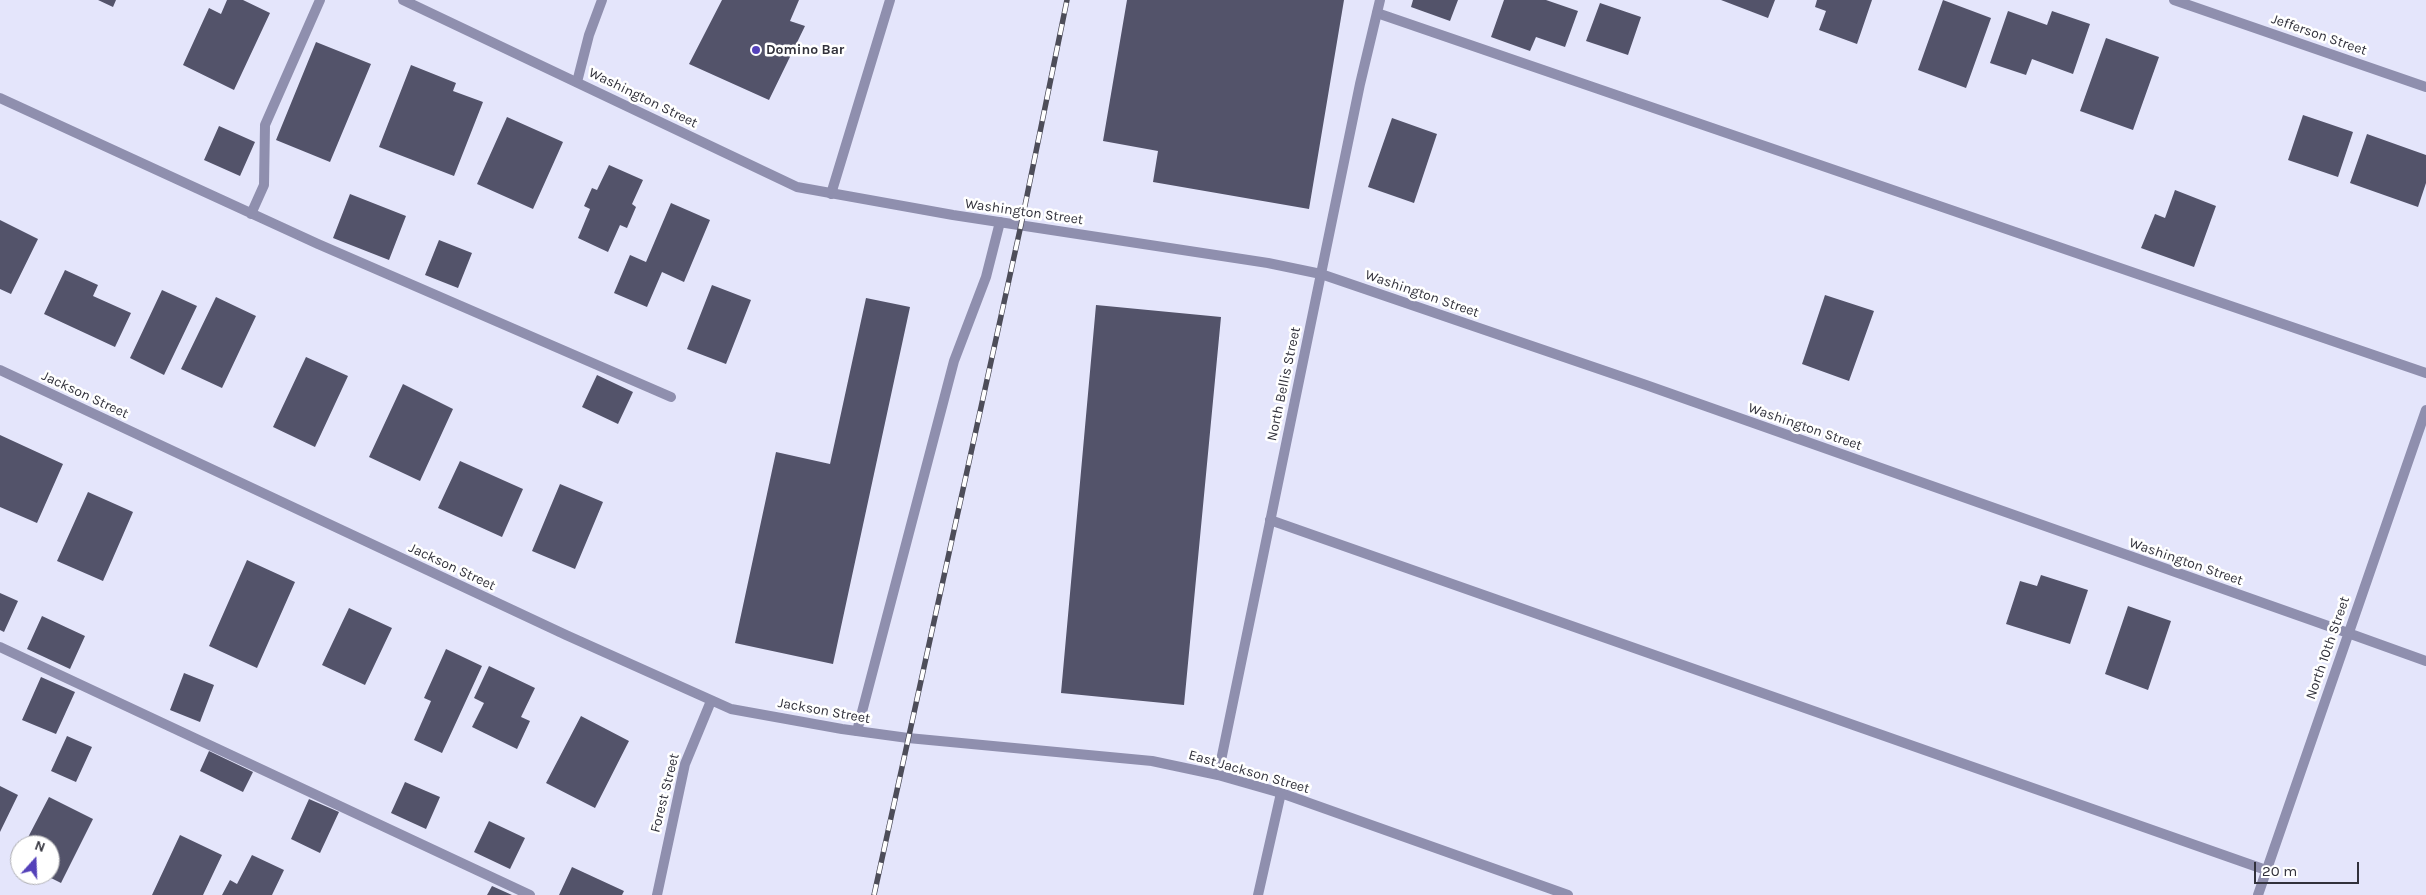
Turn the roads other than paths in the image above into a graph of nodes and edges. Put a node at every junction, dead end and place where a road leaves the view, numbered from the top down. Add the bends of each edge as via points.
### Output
1 (320, 0) edge
2 (403, 0) edge
3 (602, 0) edge
4 (890, 0) edge
5 (1380, 0) edge
6 (2174, 0) edge
7 (1377, 13) junction
8 (577, 82) junction
9 (2426, 87) edge
10 (0, 98) edge
11 (831, 194) junction
12 (250, 214) junction
13 (1000, 222) junction
14 (1321, 274) junction
15 (0, 370) edge
16 (2426, 373) edge
17 (671, 397) dead end
18 (2426, 410) edge
19 (1270, 520) junction
20 (2348, 633) junction
21 (0, 647) edge
22 (2426, 661) edge
23 (711, 701) junction
24 (857, 731) junction
25 (908, 738) joint
26 (1218, 775) junction
27 (1281, 793) junction
28 (2266, 870) junction
29 (530, 895) edge
30 (657, 895) edge
31 (1258, 895) edge
32 (1568, 895) edge
33 (2258, 895) edge

1 - 12 street via 265,125 264,185
2 - 8 street, Washington Street
3 - 8 street
4 - 11 street
5 - 7 street, North Bellis Street
6 - 9 street, Jefferson Street
7 - 14 street, North Bellis Street
7 - 16 street
8 - 11 street, Washington Street via 797,187
10 - 12 street
11 - 13 street, Washington Street
12 - 17 street
13 - 14 street, Washington Street
13 - 24 street via 986,277 952,368
14 - 19 street, North Bellis Street
14 - 20 street, Washington Street
15 - 23 street, Jackson Street
18 - 20 street, North 10th Street
19 - 26 street, North Bellis Street
19 - 28 street
20 - 22 street, Washington Street
20 - 28 street, North 10th Street
21 - 29 street
23 - 24 street, Jackson Street via 731,708
23 - 30 street, Forest Street via 685,764
24 - 25 street, Jackson Street
25 - 26 street, East Jackson Street via 1152,761
26 - 27 street, East Jackson Street
27 - 31 street
27 - 32 street, East Jackson Street
28 - 33 street, North 10th Street

